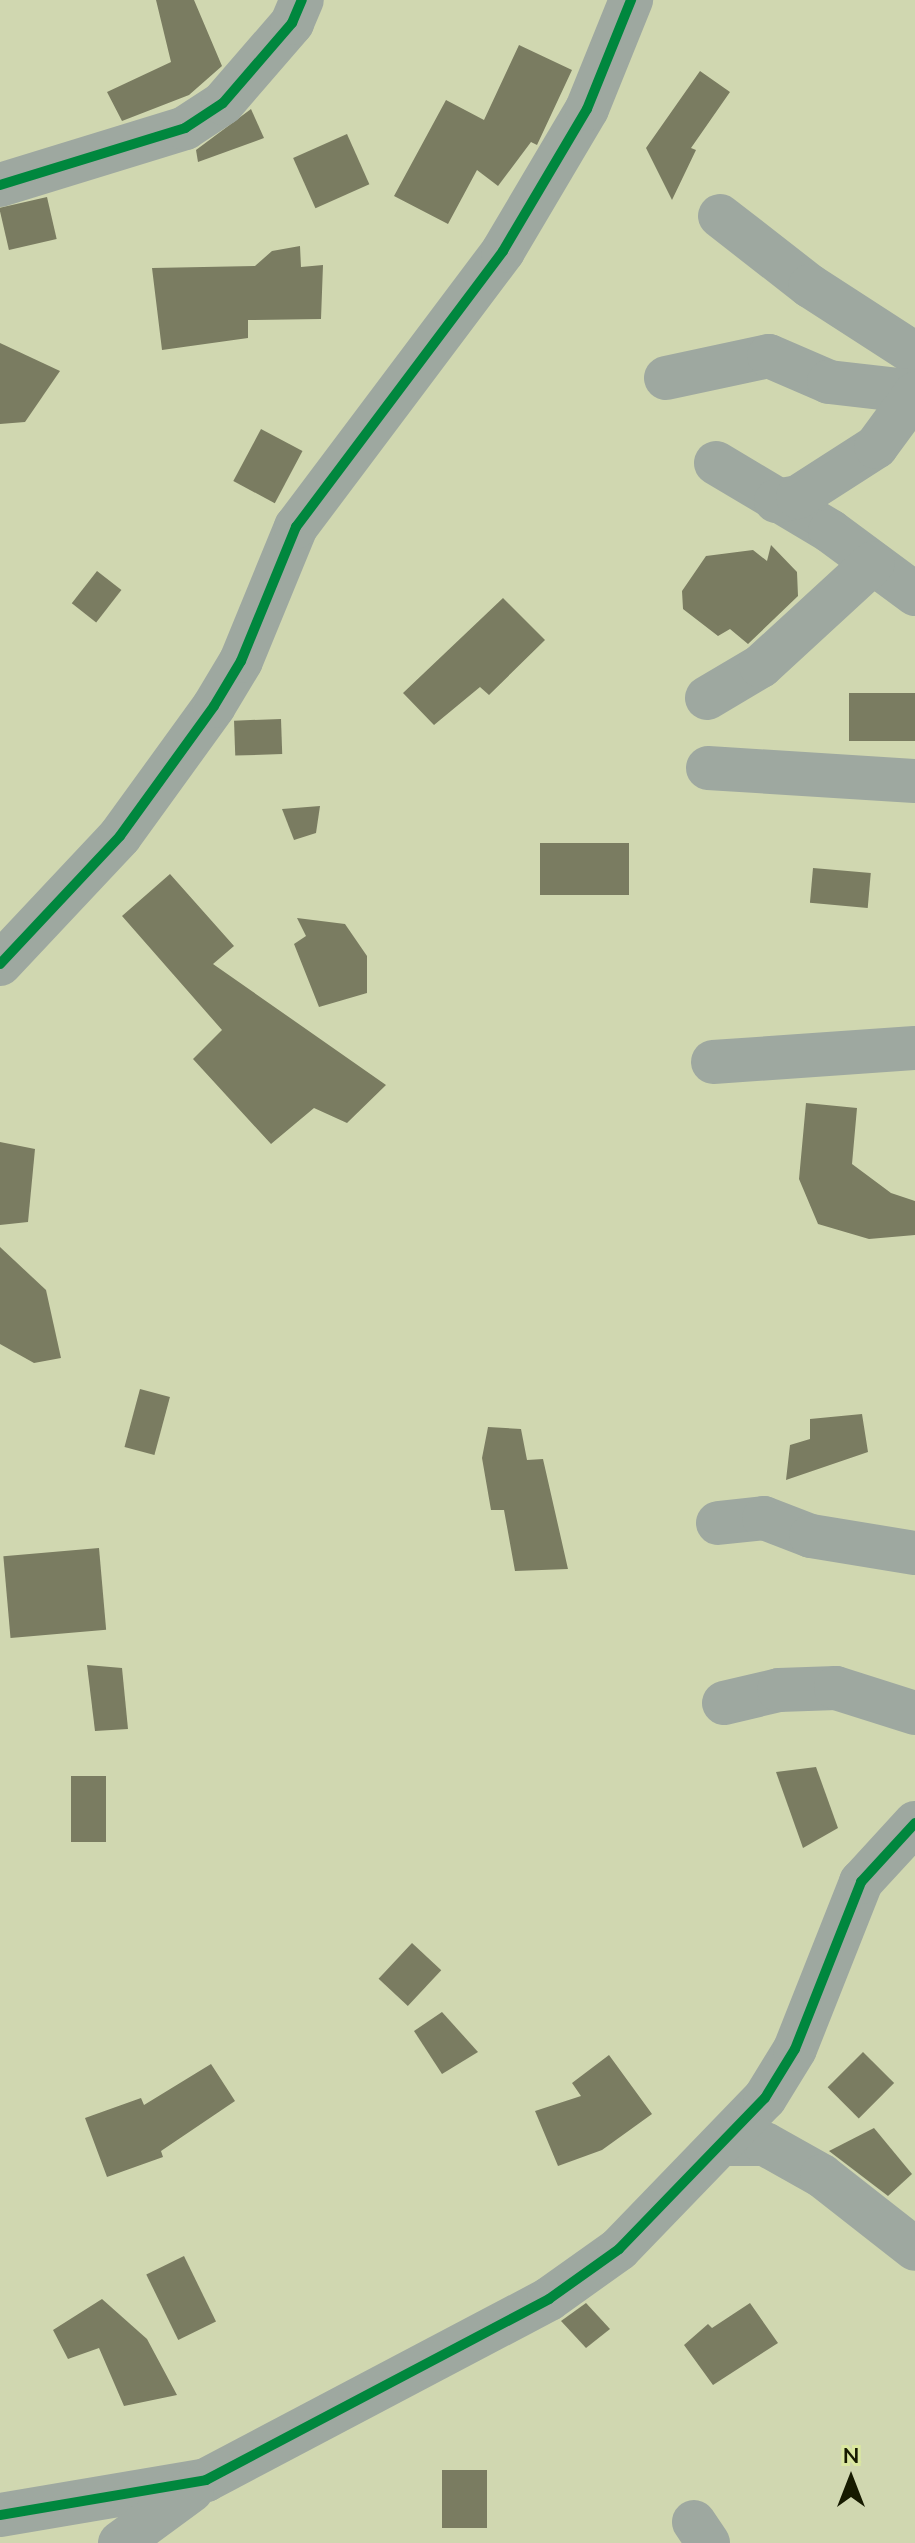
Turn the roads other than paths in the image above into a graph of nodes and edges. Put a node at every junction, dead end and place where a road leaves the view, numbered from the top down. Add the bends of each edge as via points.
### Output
1 (302, 0) edge
2 (631, 0) edge
3 (0, 185) edge
4 (720, 216) dead end
5 (915, 354) edge
6 (666, 378) dead end
7 (915, 393) edge
8 (716, 463) dead end
9 (776, 501) junction
10 (873, 563) junction
11 (915, 594) edge
12 (707, 698) dead end
13 (708, 768) dead end
14 (915, 781) edge
15 (0, 964) edge
16 (915, 1048) edge
17 (713, 1062) dead end
18 (718, 1523) dead end
19 (915, 1553) edge
20 (724, 1703) dead end
21 (915, 1713) edge
22 (915, 1823) edge
23 (725, 2144) junction
24 (915, 2249) edge
25 (206, 2480) junction
26 (0, 2515) edge
27 (120, 2543) edge

1 - 3 street via 292,23 223,103 185,128
2 - 15 street via 587,109 503,251 296,527 241,661 214,706 120,836
4 - 5 street via 810,286
6 - 7 street via 769,356 829,382
7 - 9 street via 876,447 798,497
8 - 9 street
9 - 10 street
10 - 11 street
10 - 12 street via 761,666
13 - 14 street
16 - 17 street
18 - 19 street via 764,1518 811,1536
20 - 21 street via 779,1690 836,1688
22 - 23 street via 861,1882 795,2049 765,2098
23 - 24 street via 765,2144 822,2176
23 - 25 street via 619,2249 549,2299
25 - 26 street
25 - 27 street

